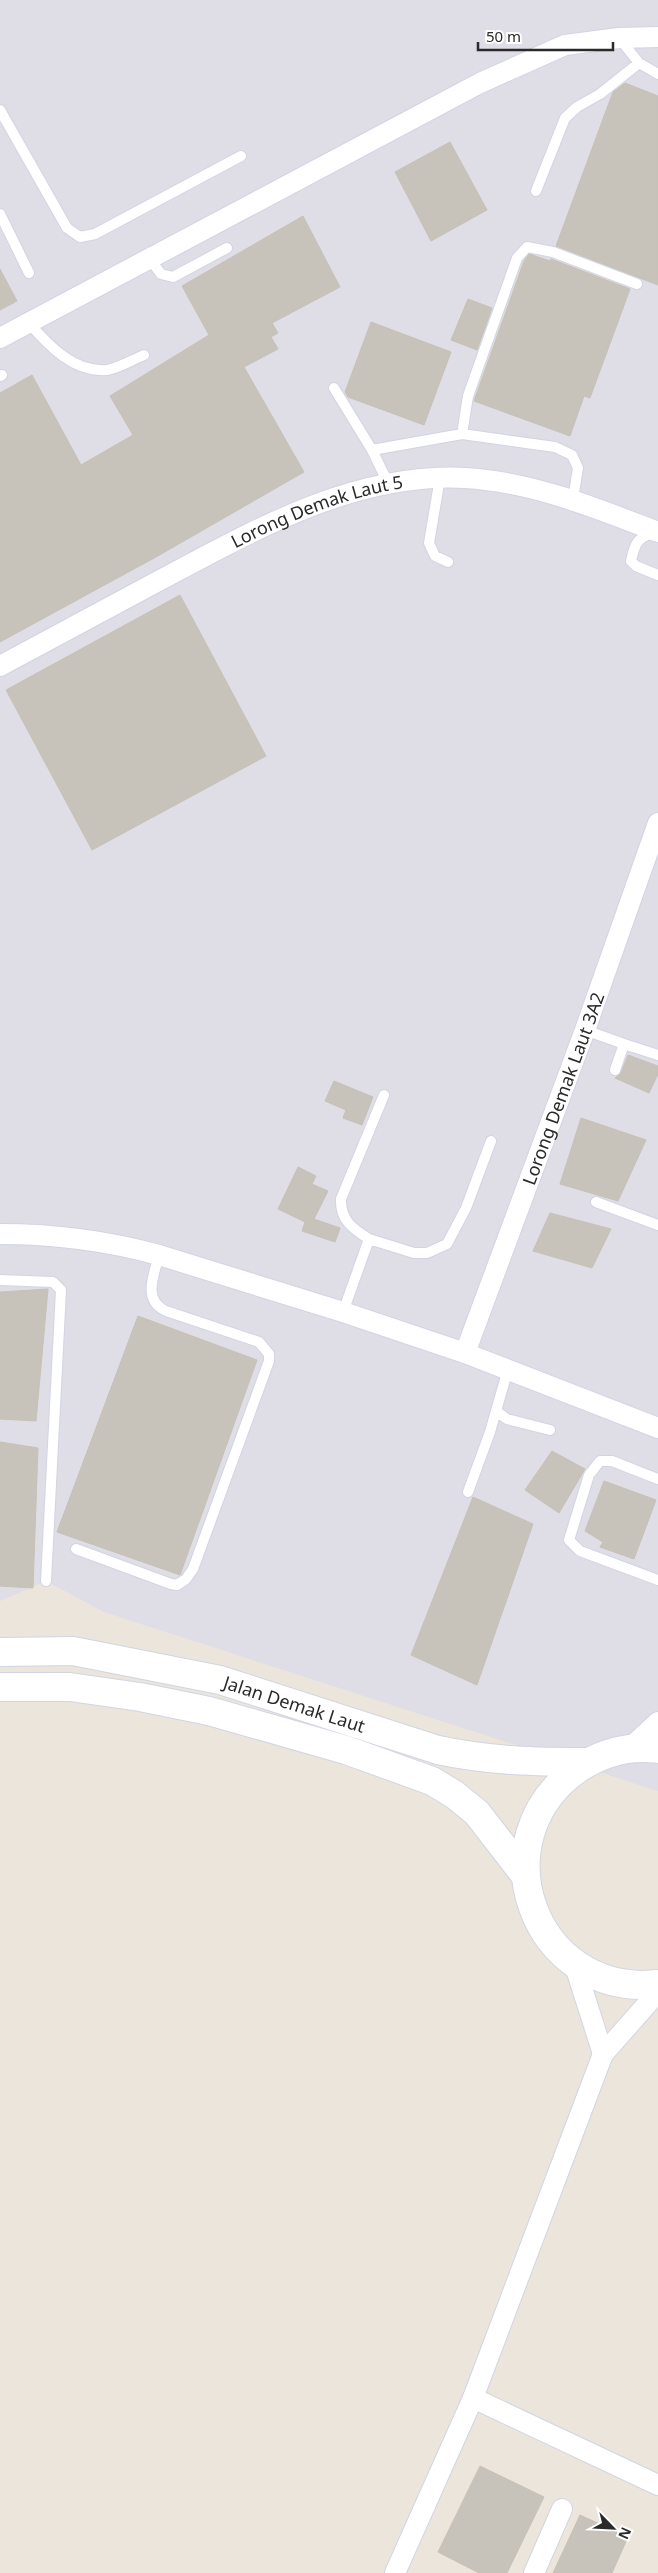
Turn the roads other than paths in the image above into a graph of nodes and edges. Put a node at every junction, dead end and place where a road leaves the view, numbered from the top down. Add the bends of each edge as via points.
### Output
1 (658, 37) edge
2 (619, 38) junction
3 (639, 63) junction
4 (658, 74) edge
5 (0, 110) edge
6 (241, 156) dead end
7 (536, 191) dead end
8 (0, 214) edge
9 (227, 248) dead end
10 (149, 258) junction
11 (29, 273) dead end
12 (637, 284) dead end
13 (29, 322) junction
14 (0, 338) edge
15 (144, 355) dead end
16 (334, 388) dead end
17 (462, 434) junction
18 (372, 450) junction
19 (440, 478) junction
20 (388, 483) junction
21 (573, 499) junction
22 (657, 531) edge
23 (448, 562) dead end
24 (658, 575) edge
25 (0, 666) edge
26 (658, 823) edge
27 (585, 1030) junction
28 (624, 1044) junction
29 (658, 1055) edge
30 (615, 1070) dead end
31 (384, 1096) dead end
32 (491, 1141) dead end
33 (596, 1202) dead end
34 (658, 1225) edge
35 (0, 1234) edge
36 (369, 1239) junction
37 (159, 1255) junction
38 (0, 1280) edge
39 (343, 1312) junction
40 (465, 1353) junction
41 (508, 1369) junction
42 (496, 1411) junction
43 (658, 1428) edge
44 (550, 1430) dead end
45 (658, 1479) edge
46 (468, 1492) dead end
47 (76, 1549) dead end
48 (658, 1580) edge
49 (46, 1581) dead end
50 (0, 1652) edge
51 (0, 1687) edge
52 (658, 1722) edge
53 (628, 1749) junction
54 (658, 1749) edge
55 (588, 1762) junction
56 (525, 1875) junction
57 (574, 1963) junction
58 (658, 1984) edge
59 (658, 1992) edge
60 (603, 2054) junction
61 (473, 2398) junction
62 (658, 2485) edge
63 (562, 2509) dead end
64 (395, 2573) edge
65 (534, 2573) edge

1 - 2 street
2 - 3 lane
2 - 10 street via 565,45 480,83
3 - 4 lane
3 - 7 lane via 564,118
5 - 6 lane via 67,228 80,237 95,234
8 - 11 lane
9 - 10 lane via 173,277 161,274
10 - 13 street
12 - 17 lane via 554,252 527,247 517,258 468,396
13 - 14 street
13 - 15 lane via 54,351 90,368 106,370
16 - 18 lane
17 - 18 lane
17 - 21 lane via 555,447 572,455 578,468
18 - 20 lane
19 - 20 street, Lorong Demak Laut 5
19 - 21 street, Lorong Demak Laut 5 via 502,483
19 - 23 lane via 429,543 435,556
20 - 25 street, Lorong Demak Laut 5 via 338,497 261,527
21 - 22 street, Lorong Demak Laut 5
22 - 24 lane via 642,537 634,545 630,561
26 - 27 street, Lorong Demak Laut 3A2
27 - 28 lane
27 - 40 street, Lorong Demak Laut 3A2
28 - 29 lane
28 - 30 lane
31 - 36 lane via 341,1199 343,1217 354,1230
32 - 36 lane via 466,1208 447,1244 427,1253
33 - 34 lane
35 - 37 street via 41,1235 134,1248
36 - 39 lane
37 - 39 street
37 - 47 lane via 150,1288 156,1304 166,1311 259,1342 270,1354 269,1362 193,1569 186,1579 177,1585 171,1584
38 - 49 lane via 53,1282 61,1290
39 - 40 street
40 - 41 street
41 - 42 lane
41 - 43 street
42 - 44 lane via 519,1423
42 - 46 lane
45 - 48 lane via 612,1460 600,1461 589,1475 568,1540 580,1551
50 - 55 main road, Jalan Demak Laut via 74,1651 220,1680 438,1750 467,1756 522,1762
51 - 56 main road, Jalan Demak Laut via 70,1687 140,1697 209,1711 346,1750 432,1781 456,1795 478,1813
52 - 53 street
53 - 54 main road
53 - 55 main road
55 - 56 main road via 566,1777 539,1813 526,1848
56 - 57 main road via 535,1915 545,1933
57 - 58 main road via 607,1980 635,1985
57 - 60 street
59 - 60 street
60 - 61 street
61 - 62 street
61 - 64 street
63 - 65 street

